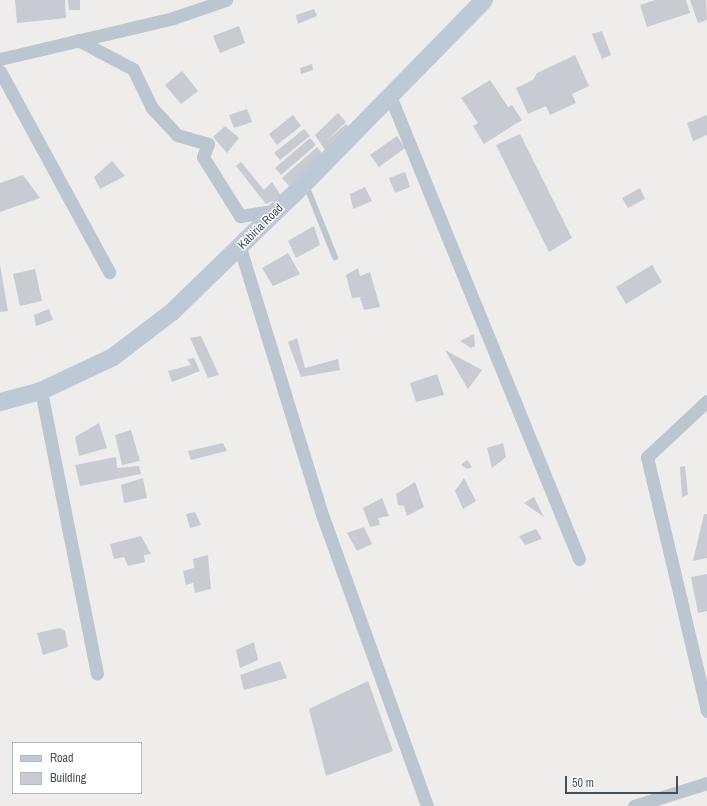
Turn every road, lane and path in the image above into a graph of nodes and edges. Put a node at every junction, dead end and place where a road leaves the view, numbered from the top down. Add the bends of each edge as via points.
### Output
1 (226, 0) edge
2 (484, 0) edge
3 (78, 40) junction
4 (0, 59) edge
5 (0, 71) edge
6 (390, 96) junction
7 (305, 183) junction
8 (278, 210) junction
9 (240, 248) junction
10 (335, 257) dead end
11 (109, 272) dead end
12 (41, 391) junction
13 (707, 401) edge
14 (0, 402) edge
15 (579, 559) dead end
16 (97, 674) dead end
17 (707, 711) edge
18 (707, 783) edge
19 (650, 804) edge
20 (426, 806) edge
21 (634, 806) edge

1 - 3 street via 172,18
2 - 6 main road, Kabiria Road
3 - 4 street
3 - 8 street via 133,69 152,108 176,135 208,144 203,157 240,216
5 - 11 street
6 - 7 main road, Kabiria Road
6 - 15 street
7 - 8 main road, Kabiria Road
7 - 10 lane
8 - 9 main road, Kabiria Road
9 - 12 main road, Kabiria Road via 172,312 113,357
9 - 20 street via 323,517
12 - 14 main road, Kabiria Road
12 - 16 street
13 - 17 street via 647,457
18 - 19 street
19 - 21 street

